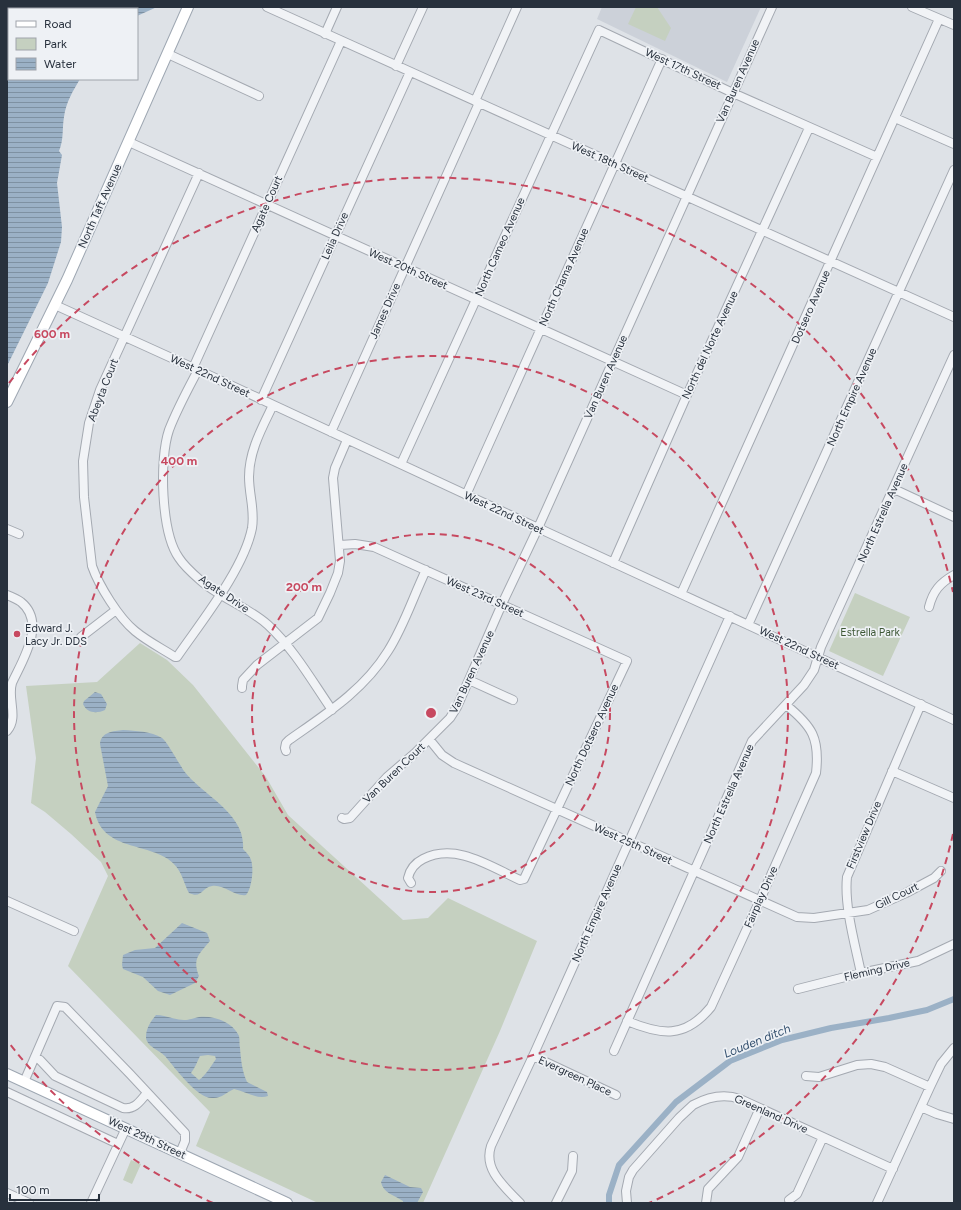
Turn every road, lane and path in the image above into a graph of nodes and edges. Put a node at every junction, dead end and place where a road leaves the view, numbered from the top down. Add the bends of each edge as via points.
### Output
1 (188, 7) edge
2 (267, 7) edge
3 (337, 7) edge
4 (423, 7) edge
5 (517, 7) edge
6 (772, 7) edge
7 (912, 7) edge
8 (939, 19) junction
9 (954, 26) edge
10 (599, 30) joint
11 (325, 34) junction
12 (341, 40) junction
13 (168, 54) junction
14 (662, 59) junction
15 (396, 66) junction
16 (410, 72) junction
17 (732, 93) junction
18 (259, 96) dead end
19 (477, 102) junction
20 (895, 118) junction
21 (809, 128) junction
22 (551, 135) junction
23 (129, 142) junction
24 (954, 144) edge
25 (877, 157) junction
26 (614, 164) junction
27 (954, 170) edge
28 (199, 173) junction
29 (687, 197) junction
30 (267, 204) junction
31 (763, 231) junction
32 (336, 236) junction
33 (831, 262) junction
34 (406, 267) junction
35 (899, 293) junction
36 (476, 300) junction
37 (55, 305) junction
38 (954, 317) edge
39 (541, 329) junction
40 (124, 337) junction
41 (954, 355) edge
42 (613, 362) junction
43 (196, 369) junction
44 (687, 395) junction
45 (262, 400) junction
46 (7, 402) edge
47 (273, 405) junction
48 (331, 432) junction
49 (347, 440) junction
50 (401, 464) junction
51 (894, 489) junction
52 (466, 495) junction
53 (954, 517) edge
54 (538, 528) junction
55 (7, 529) edge
56 (19, 534) dead end
57 (340, 545) junction
58 (613, 563) junction
59 (426, 570) junction
60 (954, 576) edge
61 (220, 594) junction
62 (681, 594) junction
63 (7, 595) edge
64 (502, 604) junction
65 (930, 607) dead end
66 (116, 610) junction
67 (730, 616) junction
68 (748, 625) junction
69 (80, 637) dead end
70 (285, 644) junction
71 (819, 657) junction
72 (627, 661) joint
73 (469, 680) junction
74 (242, 688) dead end
75 (513, 700) dead end
76 (921, 704) junction
77 (786, 705) junction
78 (332, 710) junction
79 (954, 720) edge
80 (7, 731) edge
81 (429, 739) junction
82 (286, 751) dead end
83 (892, 771) junction
84 (954, 798) edge
85 (557, 809) junction
86 (342, 818) dead end
87 (629, 842) junction
88 (695, 871) junction
89 (941, 872) dead end
90 (411, 883) dead end
91 (760, 900) junction
92 (7, 901) edge
93 (849, 913) junction
94 (74, 931) dead end
95 (954, 944) edge
96 (861, 973) junction
97 (798, 989) dead end
98 (627, 1021) junction
99 (954, 1048) edge
100 (614, 1051) dead end
101 (533, 1056) junction
102 (35, 1058) junction
103 (7, 1074) edge
104 (806, 1076) dead end
105 (24, 1082) junction
106 (930, 1087) junction
107 (7, 1092) edge
108 (147, 1093) junction
109 (616, 1095) dead end
110 (921, 1107) junction
111 (760, 1108) junction
112 (954, 1118) edge
113 (126, 1128) junction
114 (823, 1137) junction
115 (118, 1144) junction
116 (180, 1153) junction
117 (573, 1156) dead end
118 (893, 1170) junction
119 (7, 1193) edge
120 (789, 1200) dead end
121 (29, 1203) edge
122 (91, 1203) edge
123 (287, 1203) edge
124 (520, 1203) edge
125 (556, 1203) edge
126 (627, 1203) edge
127 (706, 1203) edge
128 (877, 1203) edge

1 - 13 main road, North Taft Avenue
2 - 11 street, West 18th Street
3 - 11 street
4 - 15 street
5 - 19 street, James Drive
6 - 17 street, Van Buren Avenue
7 - 8 street
8 - 9 street
8 - 20 street, Dotsero Avenue
10 - 14 street, West 17th Street
10 - 22 street, North Cameo Avenue
11 - 12 street, West 18th Street
12 - 15 street, West 18th Street
12 - 30 street, Agate Court
13 - 18 street
13 - 23 main road, North Taft Avenue
14 - 17 street, West 17th Street
14 - 26 street, North Chama Avenue
15 - 16 street, West 18th Street
16 - 19 street, West 18th Street
16 - 32 street, Leila Drive
17 - 21 street, West 17th Street
17 - 29 street, Van Buren Avenue
19 - 22 street, West 18th Street
19 - 34 street, James Drive
20 - 24 street
20 - 25 street, Dotsero Avenue
21 - 25 street, West 17th Street
21 - 31 street, North del Norte Avenue
22 - 26 street, West 18th Street
22 - 36 street, North Cameo Avenue
23 - 28 street, West 20th Street
23 - 37 main road, North Taft Avenue
25 - 33 street, Dotsero Avenue
26 - 29 street, West 18th Street
26 - 39 street, North Chama Avenue
27 - 35 street, North Empire Avenue
28 - 30 street, West 20th Street
28 - 40 street, Abeyta Court
29 - 31 street, West 18th Street
29 - 42 street, Van Buren Avenue
30 - 32 street, West 20th Street
30 - 43 street, Agate Court
31 - 33 street, West 18th Street
31 - 44 street, North del Norte Avenue
32 - 34 street, West 20th Street
32 - 45 street, Leila Drive
33 - 35 street, West 18th Street
33 - 62 street, Dotsero Avenue
34 - 36 street, West 20th Street
34 - 48 street, James Drive
35 - 38 street, West 18th Street
35 - 68 street, North Empire Avenue
36 - 39 street, West 20th Street
36 - 50 street, North Cameo Avenue
37 - 40 street, West 22nd Street
37 - 46 main road, North Taft Avenue
39 - 42 street, West 20th Street
39 - 52 street, North Chama Avenue
40 - 43 street, West 22nd Street
40 - 66 street, Abeyta Court via 96,400 83,461 84,497 92,566
41 - 51 street, North Estrella Avenue
42 - 44 street, West 20th Street
42 - 54 street, Van Buren Avenue
43 - 45 street, West 22nd Street
43 - 61 street, Agate Drive via 166,439 164,494 169,537 178,558 200,580
44 - 58 street, North del Norte Avenue
45 - 47 street, West 22nd Street
47 - 48 street, West 22nd Street
47 - 61 street via 250,461 252,528 242,557
48 - 49 street, West 22nd Street
49 - 50 street, West 22nd Street
49 - 57 street via 333,478
50 - 52 street, West 22nd Street
51 - 53 street
51 - 71 street, North Estrella Avenue via 821,647
52 - 54 street, West 22nd Street
54 - 58 street, West 22nd Street
54 - 64 street, Van Buren Avenue
55 - 56 street
57 - 59 street, West 23rd Street via 374,547
57 - 70 street via 338,573 321,614
58 - 62 street, West 22nd Street
59 - 64 street, West 23rd Street
59 - 78 street via 397,634 382,660 356,691
60 - 65 street via 934,591
61 - 66 street, Abeyta Court via 178,657 138,633
61 - 70 street, Agate Drive via 257,616
62 - 67 street, West 22nd Street
63 - 80 street via 25,606 32,624 31,639 10,690 13,718
64 - 72 street, West 23rd Street
64 - 73 street, Van Buren Avenue
66 - 69 street
67 - 68 street, West 22nd Street
67 - 87 street, North Empire Avenue
68 - 71 street, West 22nd Street
70 - 74 street via 247,675
70 - 78 street, Agate Drive
71 - 76 street, West 22nd Street
71 - 77 street, North Estrella Avenue via 811,676
72 - 85 street, North Dotsero Avenue
73 - 75 street
73 - 81 street, Van Buren Avenue via 454,714
76 - 79 street, West 22nd Street
76 - 83 street, Firstview Drive
77 - 88 street, North Estrella Avenue via 752,741
77 - 91 street, Fairplay Drive via 800,717 816,741 816,773
78 - 82 street via 289,740 286,743
81 - 85 street, West 25th Street via 447,759
81 - 86 street, Van Buren Court via 387,777 350,818
83 - 84 street
83 - 93 street, Firstview Drive via 847,877
85 - 87 street, West 25th Street
85 - 90 street, North Dotsero Avenue via 523,880 470,857 447,853 421,860 413,867 408,878
87 - 88 street, West 25th Street
87 - 101 street, North Empire Avenue
88 - 91 street, West 25th Street
88 - 98 street, North Estrella Avenue
89 - 93 street, Gill Court via 934,878 873,908
91 - 93 street, West 25th Street via 803,918
91 - 98 street, Fairplay Drive via 715,999 705,1015 690,1026 665,1032 650,1030
92 - 94 street
93 - 96 street, Firstview Drive
95 - 96 street, Fleming Drive via 918,961
96 - 97 street, Fleming Drive
98 - 100 street, North Estrella Avenue
99 - 106 street via 946,1057
101 - 109 street, Evergreen Place
101 - 124 street, North Empire Avenue via 489,1151 494,1174
102 - 105 street
102 - 108 street via 55,1076 123,1108 130,1109
102 - 108 street via 58,1006 65,1007
103 - 105 main road, West 29th Street
104 - 106 street via 818,1077 857,1065 871,1064 885,1067
105 - 113 main road, West 29th Street
106 - 110 street
107 - 115 street, West 29th Street
108 - 116 street via 185,1133
110 - 112 street
110 - 118 street
111 - 114 street, Greenland Drive
111 - 126 street, Greenland Drive via 728,1096 712,1097 693,1105 633,1170 626,1191
111 - 127 street via 738,1157 708,1189
113 - 115 street
113 - 116 main road, West 29th Street
114 - 118 street, Greenland Drive
114 - 120 street via 796,1194
115 - 122 street
116 - 123 main road, West 29th Street
117 - 125 street via 572,1170
118 - 128 street
119 - 121 street

